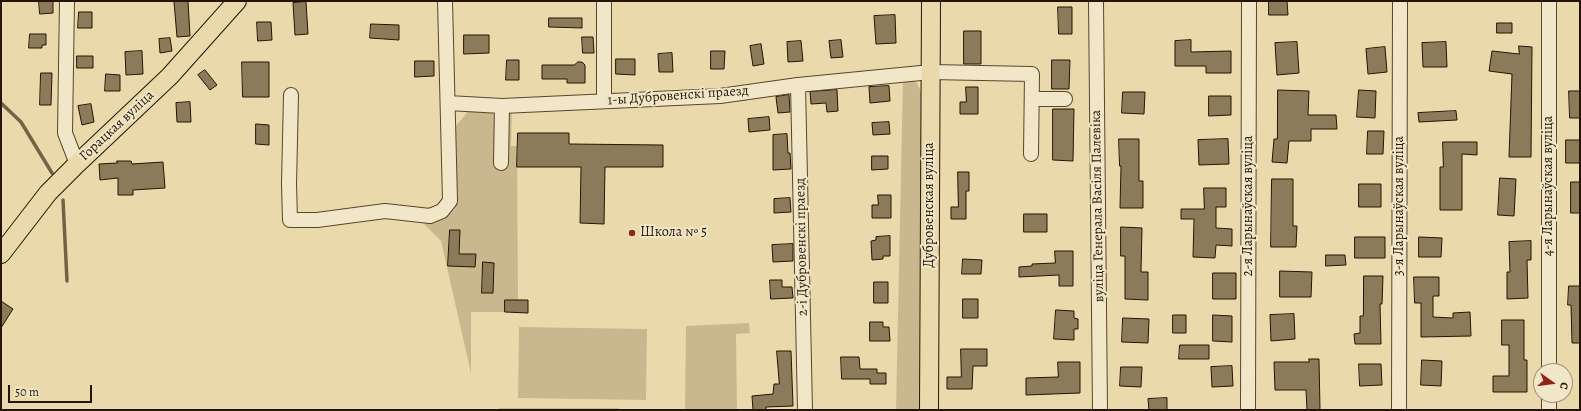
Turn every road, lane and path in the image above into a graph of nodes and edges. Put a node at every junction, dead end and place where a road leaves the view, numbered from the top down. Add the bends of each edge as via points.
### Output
1 (67, 1) edge
2 (237, 1) edge
3 (445, 1) edge
4 (604, 1) edge
5 (931, 1) edge
6 (1096, 1) edge
7 (1249, 1) edge
8 (1400, 1) edge
9 (1549, 1) edge
10 (931, 72) junction
11 (798, 84) junction
12 (291, 95) dead end
13 (1032, 99) junction
14 (1065, 99) dead end
15 (604, 101) junction
16 (448, 103) junction
17 (502, 106) junction
18 (1031, 154) dead end
19 (502, 163) dead end
20 (77, 164) junction
21 (1, 254) edge
22 (1549, 363) edge
23 (805, 410) edge
24 (929, 410) edge
25 (1100, 410) edge
26 (1248, 410) edge
27 (1399, 410) edge

1 - 20 street via 65,133
2 - 20 main road, Горацкая вуліца via 170,76
3 - 16 street
4 - 15 street
5 - 10 main road, Дубровенская вуліца
6 - 25 street, вуліца Генерала Васіля Палевіка
7 - 26 street, 2-я Ларынаўская вуліца
8 - 27 street, 3-я Ларынаўская вуліца
9 - 22 street, 4-я Ларынаўская вуліца
10 - 11 street, 1-ы Дубровенскі праезд
10 - 13 street, 1-ы Дубровенскі праезд via 1032,74
10 - 24 main road, Дубровенская вуліца
11 - 15 street, 1-ы Дубровенскі праезд via 720,96
11 - 23 street, 2-і Дубровенскі праезд
12 - 16 street via 290,220 317,220 385,211 430,216 442,211 450,201
13 - 14 street
13 - 18 street
15 - 17 street, 1-ы Дубровенскі праезд
16 - 17 street, 1-ы Дубровенскі праезд
17 - 19 street
20 - 21 main road, Горацкая вуліца via 48,193

